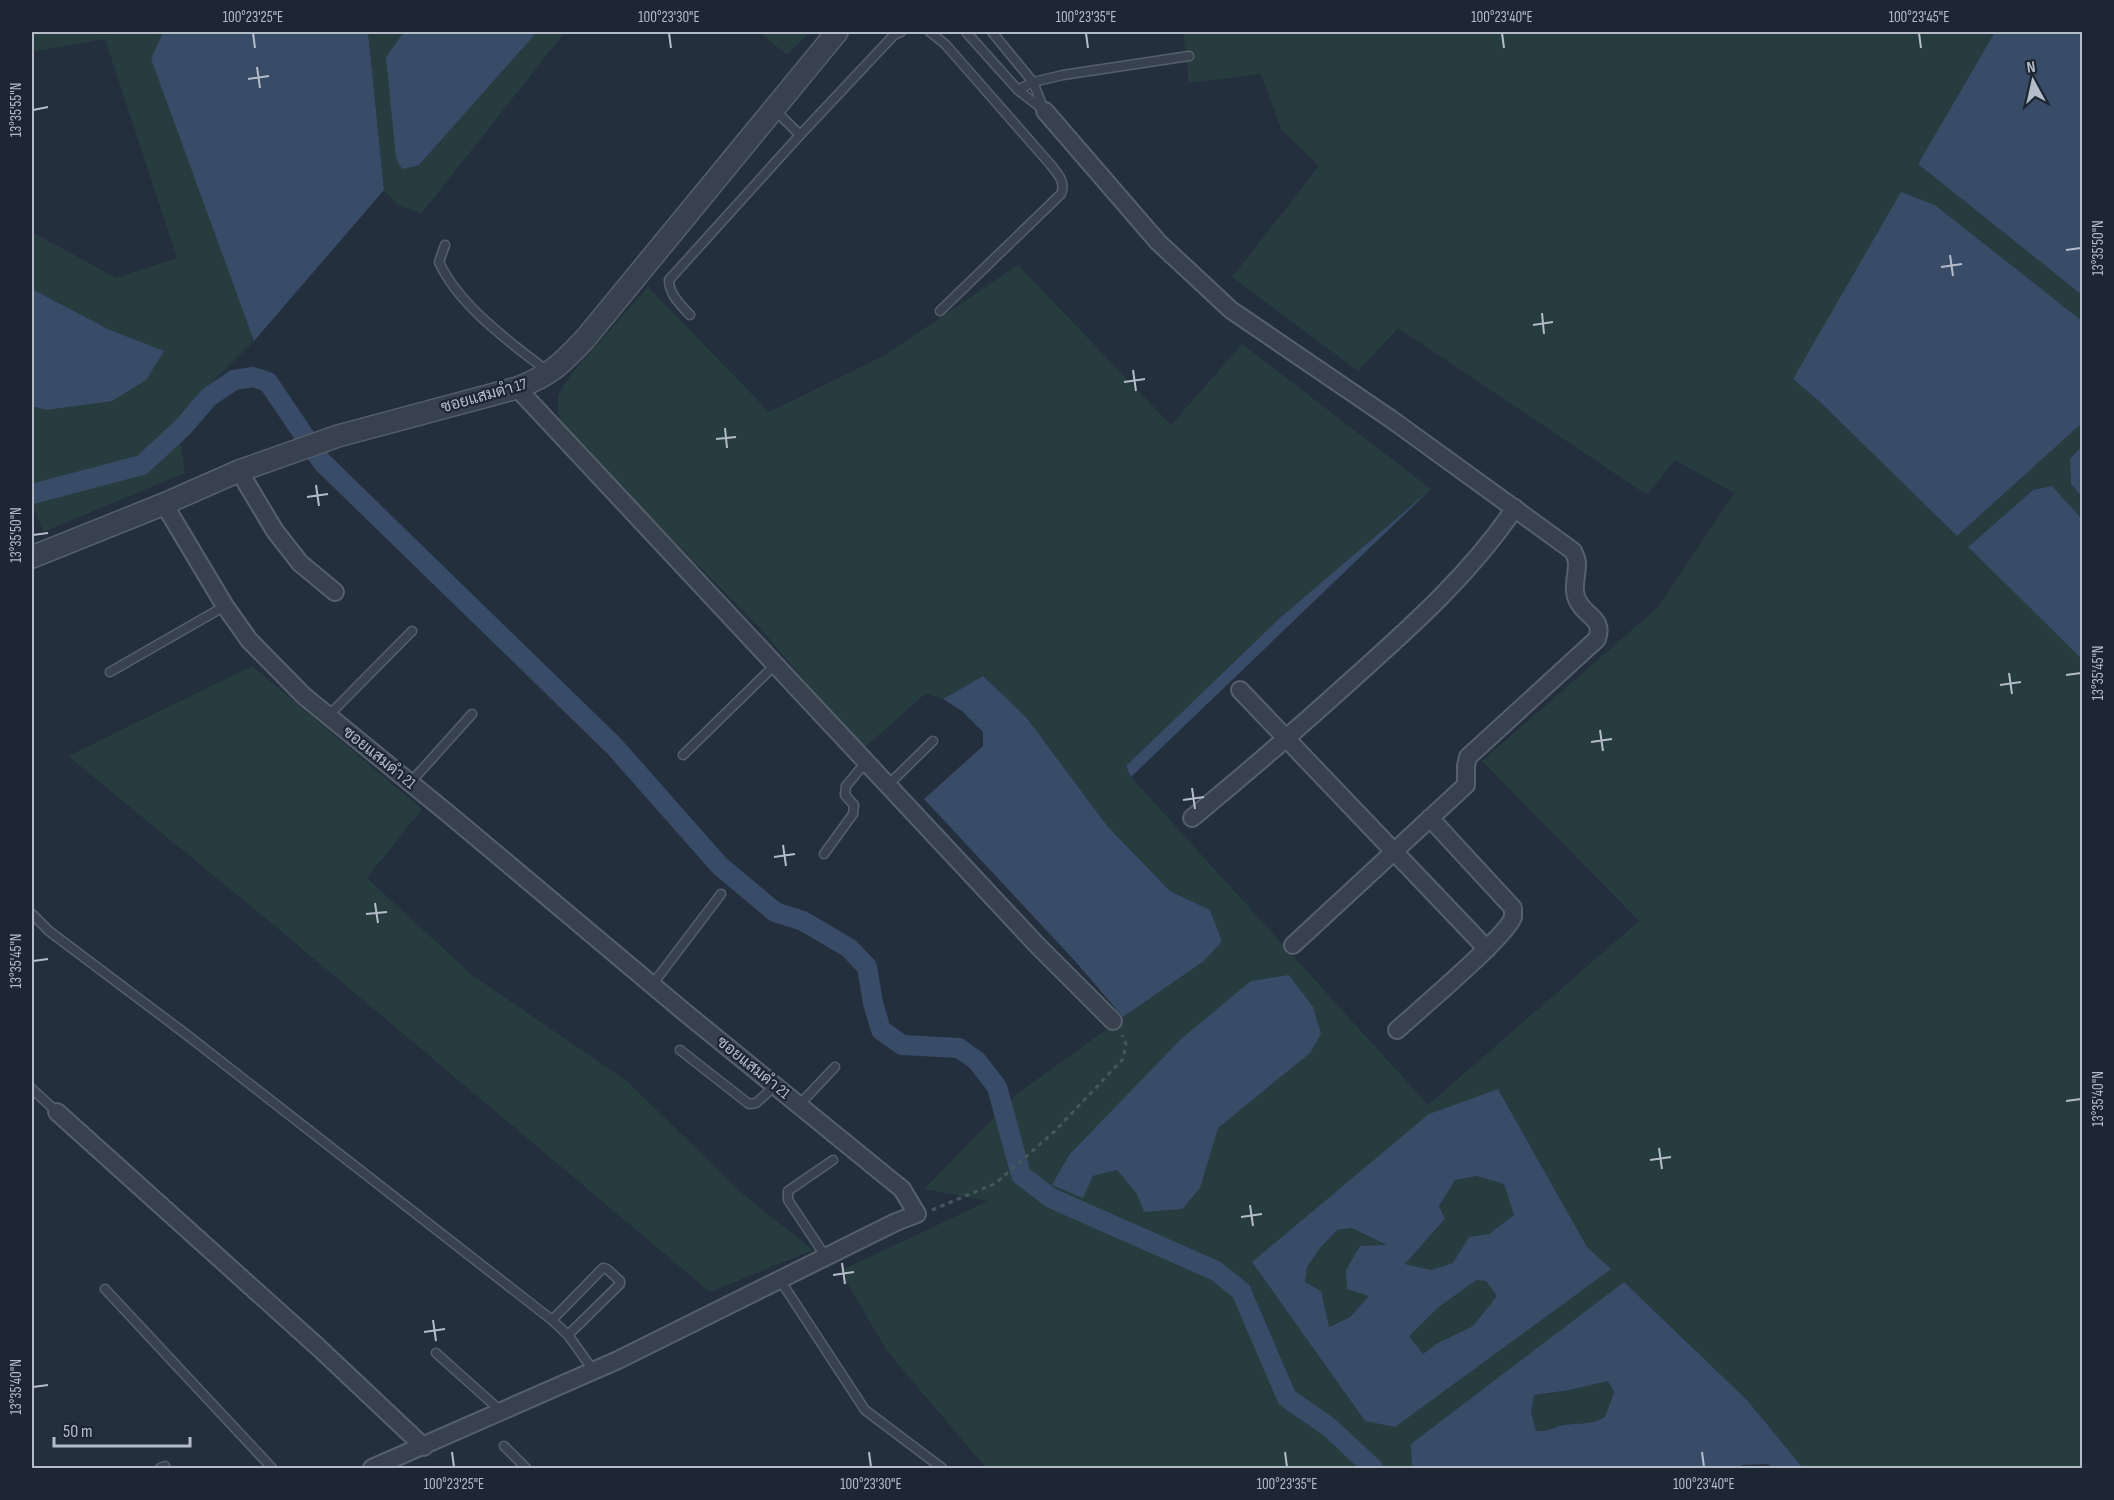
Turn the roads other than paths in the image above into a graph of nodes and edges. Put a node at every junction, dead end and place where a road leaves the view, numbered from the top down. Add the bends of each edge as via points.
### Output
1 (837, 32) edge
2 (901, 32) edge
3 (930, 32) edge
4 (966, 32) edge
5 (992, 32) edge
6 (1189, 56) dead end
7 (1033, 81) junction
8 (1018, 90) junction
9 (774, 108) junction
10 (1045, 111) junction
11 (800, 135) junction
12 (445, 244) dead end
13 (940, 311) dead end
14 (690, 315) dead end
15 (550, 373) junction
16 (517, 388) junction
17 (239, 471) junction
18 (164, 504) junction
19 (1515, 508) junction
20 (32, 555) edge
21 (335, 592) dead end
22 (225, 606) junction
23 (412, 631) dead end
24 (776, 665) junction
25 (110, 672) dead end
26 (1240, 690) dead end
27 (472, 714) dead end
28 (328, 716) junction
29 (1287, 738) junction
30 (933, 741) dead end
31 (682, 755) dead end
32 (866, 762) junction
33 (410, 783) junction
34 (888, 785) junction
35 (1192, 818) dead end
36 (1430, 818) junction
37 (1394, 852) junction
38 (824, 854) dead end
39 (721, 894) dead end
40 (32, 914) edge
41 (1293, 945) dead end
42 (1486, 949) junction
43 (652, 985) junction
44 (1113, 1021) road end
45 (1397, 1030) dead end
46 (680, 1050) dead end
47 (835, 1067) dead end
48 (774, 1086) junction
49 (32, 1089) edge
50 (799, 1106) junction
51 (57, 1112) joint
52 (833, 1160) dead end
53 (826, 1257) junction
54 (780, 1280) junction
55 (105, 1289) dead end
56 (552, 1320) junction
57 (568, 1335) junction
58 (436, 1353) dead end
59 (593, 1370) junction
60 (502, 1412) junction
61 (504, 1446) dead end
62 (424, 1447) junction
63 (272, 1468) edge
64 (373, 1468) edge
65 (526, 1468) edge
66 (942, 1468) edge

1 - 9 street, ซอยแสมดำ 17
2 - 11 lane
3 - 13 lane via 945,44 1050,164 1064,187
4 - 8 lane
5 - 7 lane
6 - 7 lane
7 - 8 lane
7 - 10 lane
8 - 10 lane
9 - 11 lane
9 - 15 street, ซอยแสมดำ 17 via 585,339
10 - 19 street via 1158,242 1231,310
11 - 14 lane via 669,280 673,295
12 - 15 lane via 439,262 446,278 506,339
15 - 16 street, ซอยแสมดำ 17
16 - 17 street, ซอยแสมดำ 17 via 338,436
16 - 24 street
17 - 18 street, ซอยแสมดำ 17
17 - 21 street via 275,531 300,563
18 - 20 street, ซอยแสมดำ 17
18 - 22 street, ซอยแสมดำ 21
19 - 29 street via 1494,539 1427,613
19 - 36 street via 1573,550 1578,562 1575,591 1600,632 1597,639 1468,757 1466,785
22 - 25 lane
22 - 28 street, ซอยแสมดำ 21 via 249,640
23 - 28 lane
24 - 31 lane
24 - 32 street
26 - 29 street
27 - 33 lane
28 - 33 street, ซอยแสมดำ 21
29 - 35 street
29 - 37 street
30 - 34 lane
32 - 34 street
32 - 38 lane via 846,786 845,795 854,805 853,814
33 - 43 street, ซอยแสมดำ 21
34 - 44 street
36 - 37 street
36 - 42 street via 1513,908 1509,924
37 - 41 street
37 - 42 street
39 - 43 lane
40 - 56 lane
42 - 45 street
43 - 48 street, ซอยแสมดำ 21
46 - 48 lane via 749,1104
47 - 50 lane
48 - 50 street, ซอยแสมดำ 21
49 - 51 lane
50 - 53 street, ซอยแสมดำ 21 via 902,1189 917,1214
51 - 62 street
52 - 53 lane via 788,1191 788,1200
53 - 54 street
54 - 59 street
54 - 66 lane via 865,1410
55 - 63 lane
56 - 57 lane
56 - 57 lane via 603,1268 620,1281
57 - 59 lane
58 - 60 lane
59 - 60 street
60 - 62 street
61 - 65 lane
62 - 64 street

